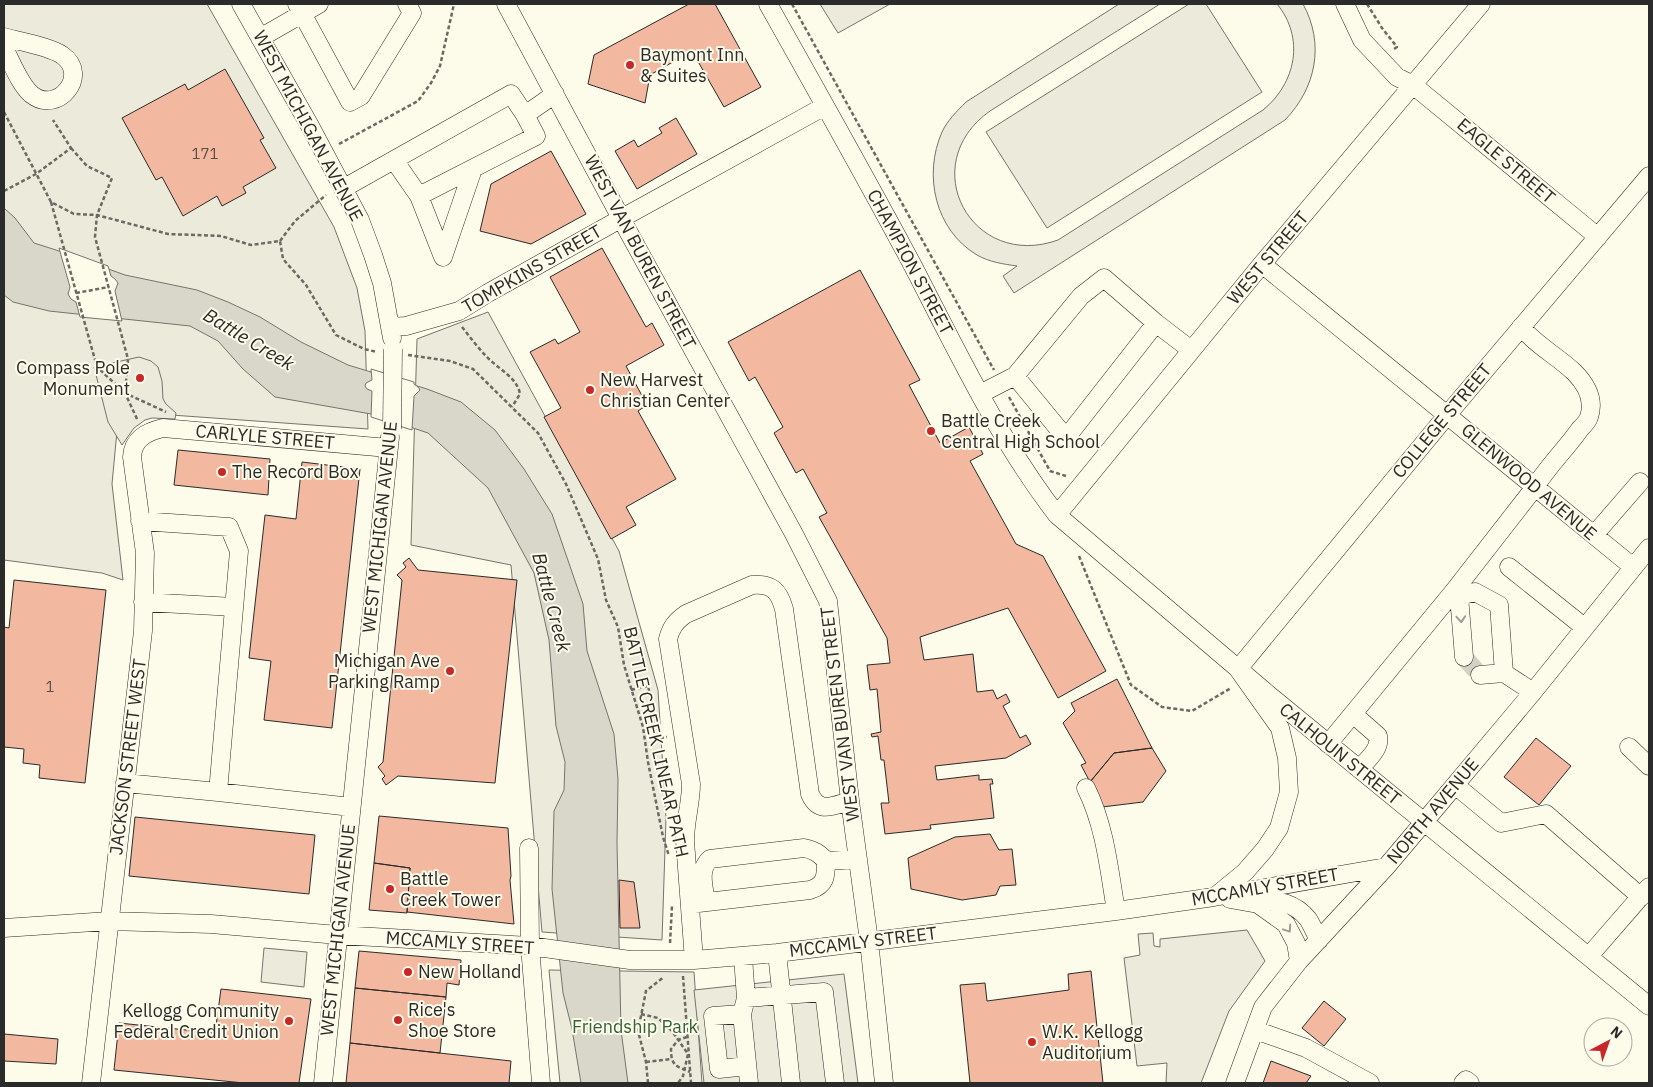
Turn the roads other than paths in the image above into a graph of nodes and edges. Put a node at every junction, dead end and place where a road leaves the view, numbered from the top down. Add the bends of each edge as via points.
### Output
1 (241, 4) edge
2 (319, 4) edge
3 (407, 4) edge
4 (506, 4) edge
5 (768, 4) edge
6 (1345, 4) edge
7 (1481, 4) edge
8 (300, 9) edge
9 (4, 37) edge
10 (260, 38) junction
11 (4, 48) edge
12 (1413, 85) junction
13 (555, 94) junction
14 (825, 106) junction
15 (525, 115) junction
16 (394, 160) junction
17 (473, 169) junction
18 (1649, 176) edge
19 (344, 188) junction
20 (419, 196) junction
21 (622, 218) junction
22 (1598, 237) junction
23 (1262, 264) junction
24 (1156, 323) junction
25 (390, 327) junction
26 (1521, 327) junction
27 (1192, 350) junction
28 (1008, 380) junction
29 (980, 394) junction
30 (1448, 414) junction
31 (144, 434) joint
32 (388, 448) junction
33 (1640, 482) dead end
34 (1535, 487) junction
35 (1058, 515) junction
36 (140, 521) junction
37 (1594, 535) junction
38 (1649, 548) edge
39 (1510, 567) dead end
40 (1633, 568) junction
41 (1457, 593) junction
42 (144, 602) junction
43 (234, 607) junction
44 (1584, 627) junction
45 (1464, 657) tunnel mouth
46 (1238, 669) junction
47 (1504, 673) junction
48 (1480, 675) dead end
49 (1533, 692) junction
50 (1353, 714) junction
51 (1328, 744) junction
52 (1628, 748) dead end
53 (1649, 766) edge
54 (1359, 769) junction
55 (125, 783) junction
56 (1456, 785) junction
57 (1086, 788) dead end
58 (218, 792) junction
59 (850, 801) junction
60 (351, 807) junction
61 (1424, 822) junction
62 (529, 848) dead end
63 (858, 859) junction
64 (826, 861) junction
65 (1386, 867) junction
66 (1645, 892) edge
67 (1214, 897) junction
68 (689, 903) junction
69 (1258, 904) junction
70 (1116, 910) junction
71 (109, 921) junction
72 (4, 928) edge
73 (338, 935) junction
74 (1319, 940) junction
75 (869, 941) junction
76 (539, 947) junction
77 (776, 954) junction
78 (743, 956) junction
79 (1589, 956) junction
80 (694, 960) junction
81 (1299, 961) junction
82 (781, 997) junction
83 (744, 1006) junction
84 (1649, 1006) edge
85 (1255, 1030) junction
86 (748, 1075) edge
87 (91, 1083) edge
88 (323, 1083) edge
89 (541, 1083) edge
90 (791, 1083) edge
91 (835, 1083) edge
92 (884, 1083) edge
93 (1235, 1083) edge
94 (1370, 1083) edge
95 (1463, 1083) edge
96 (1470, 1083) edge

1 - 10 street, WEST MICHIGAN AVENUE
2 - 8 street
3 - 8 street via 412,13 361,96 350,102
4 - 13 street, WEST VAN BUREN STREET
5 - 14 street, CHAMPION STREET
6 - 12 street, EAGLE STREET via 1362,40 1397,77
7 - 12 street, WEST STREET
8 - 10 street
9 - 11 street via 64,56 72,70 72,84 62,96 53,100 33,95 25,87
10 - 19 street, WEST MICHIGAN AVENUE
12 - 22 street, EAGLE STREET
12 - 23 street, WEST STREET
13 - 15 street
13 - 21 street, WEST VAN BUREN STREET
14 - 21 street, TOMPKINS STREET
14 - 29 street, CHAMPION STREET
15 - 16 street via 510,94
15 - 17 street via 536,136
16 - 19 street
16 - 20 street
17 - 20 street
17 - 20 street via 442,257
18 - 22 street, COLLEGE STREET
19 - 25 street, WEST MICHIGAN AVENUE via 373,255
21 - 25 street, TOMPKINS STREET via 459,311 406,326
21 - 59 street, WEST VAN BUREN STREET via 828,601
22 - 26 street, COLLEGE STREET
23 - 27 street, WEST STREET
23 - 30 street, GLENWOOD AVENUE
24 - 27 street
24 - 28 street via 1104,278 1080,296
24 - 28 street via 1066,438
25 - 32 street, WEST MICHIGAN AVENUE, bridge via 392,429
26 - 30 street, COLLEGE STREET
26 - 34 street via 1573,372 1587,388 1591,403 1589,417
27 - 35 street, WEST STREET
28 - 29 street
29 - 35 street, CHAMPION STREET via 1043,497
30 - 34 street, GLENWOOD AVENUE
30 - 46 street, COLLEGE STREET
31 - 32 street, CARLYLE STREET via 162,428
31 - 36 street, JACKSON STREET WEST via 136,443 132,457
32 - 60 street, WEST MICHIGAN AVENUE
33 - 37 street
34 - 37 street, GLENWOOD AVENUE
34 - 41 street
35 - 46 street, CALHOUN STREET
36 - 42 street, JACKSON STREET WEST
36 - 43 street via 229,527 239,551
37 - 40 street, GLENWOOD AVENUE
38 - 40 street, NORTH AVENUE
39 - 44 street
40 - 44 street, NORTH AVENUE
41 -> 45 street
41 - 47 street via 1474,592 1499,605
41 - 50 street
42 - 43 street
42 - 55 street, JACKSON STREET WEST
43 - 58 street
44 - 49 street, NORTH AVENUE
46 - 51 street, CALHOUN STREET
46 - 67 street via 1280,728 1287,758 1289,792 1279,828 1265,849 1245,872
47 - 48 street
47 - 49 street
49 - 56 street, NORTH AVENUE
50 - 51 street
50 - 54 street via 1378,736 1379,741
51 - 54 street, CALHOUN STREET
52 - 53 street
54 - 61 street, CALHOUN STREET
55 - 58 street
55 - 71 street, JACKSON STREET WEST
56 - 61 street, NORTH AVENUE
56 - 66 street via 1501,823 1546,814
57 - 70 street via 1100,823
58 - 60 street
59 - 63 street, WEST VAN BUREN STREET
59 - 68 street via 820,807 810,794 784,609 774,590 764,584 752,585 686,614 671,628 668,639 691,784 685,827
60 - 73 street, WEST MICHIGAN AVENUE
61 - 65 street, NORTH AVENUE
61 - 79 street, CALHOUN STREET
62 - 76 street
63 - 64 street
63 - 75 street, WEST VAN BUREN STREET
64 - 68 street via 824,882 818,888
64 - 68 street via 820,854 804,848 710,859
65 - 67 street, MCCAMLY STREET
65 - 74 street, NORTH AVENUE
66 - 79 street
67 - 69 street
67 - 70 street, MCCAMLY STREET
68 - 80 street
69 - 74 street via 1267,900 1287,903 1309,920
69 -> 81 street via 1286,924 1296,943
70 - 75 street, MCCAMLY STREET
71 - 72 street, MCCAMLY STREET
71 - 73 street, MCCAMLY STREET via 211,924
71 - 87 street, JACKSON STREET WEST
73 - 76 street, MCCAMLY STREET
73 - 88 street, WEST MICHIGAN AVENUE
74 - 81 street, NORTH AVENUE
75 - 77 street, MCCAMLY STREET
75 - 92 street, WEST VAN BUREN STREET
76 - 80 street, MCCAMLY STREET via 630,960
76 - 89 street
77 - 78 street, MCCAMLY STREET
77 - 82 street
78 - 80 street, MCCAMLY STREET
78 - 83 street
79 - 84 street, CALHOUN STREET
81 - 85 street, NORTH AVENUE via 1263,1007
82 - 83 street
82 - 90 street
82 - 91 street via 824,992
83 - 86 street
83 - 86 street via 713,1016 719,1069
85 - 93 street, NORTH AVENUE
85 - 94 street via 1306,1048
95 - 96 street via 1466,1080

